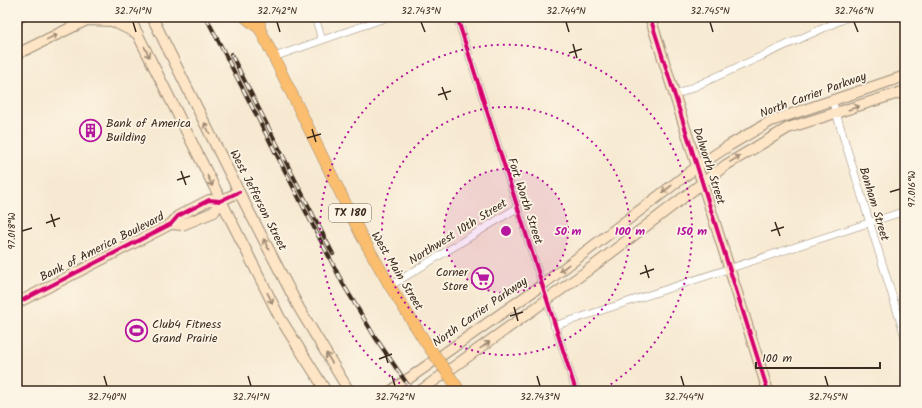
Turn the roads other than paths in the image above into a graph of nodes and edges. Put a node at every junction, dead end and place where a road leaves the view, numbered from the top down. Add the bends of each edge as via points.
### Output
1 (129, 17) edge
2 (152, 17) edge
3 (245, 17) edge
4 (259, 17) edge
5 (315, 17) edge
6 (388, 17) edge
7 (457, 17) edge
8 (650, 17) edge
9 (848, 17) edge
10 (91, 18) edge
11 (260, 29) junction
12 (138, 34) junction
13 (322, 40) junction
14 (17, 54) edge
15 (274, 57) junction
16 (905, 76) edge
17 (905, 91) edge
18 (676, 95) junction
19 (832, 100) junction
20 (835, 113) junction
21 (698, 166) junction
22 (703, 181) junction
23 (239, 192) junction
24 (220, 201) junction
25 (517, 208) junction
26 (905, 211) edge
27 (869, 223) junction
28 (730, 268) junction
29 (542, 285) junction
30 (390, 286) junction
31 (547, 301) junction
32 (17, 303) edge
33 (554, 326) junction
34 (905, 337) edge
35 (326, 391) edge
36 (349, 391) edge
37 (391, 391) edge
38 (420, 391) edge
39 (460, 391) edge
40 (576, 391) edge
41 (768, 391) edge

1 - 12 main road
23 -> 2 main road, West Jefferson Street
3 - 11 main road, West Main Street / TX 180
4 - 11 main road, West Main Street / TX 180
5 - 13 street
6 - 13 street
7 - 25 street, Fort Worth Street
8 - 18 main road, Dalworth Street
9 - 18 street
10 - 12 main road via 112,21
14 -> 10 main road
11 - 15 main road, West Main Street / TX 180
12 -> 24 main road
13 - 15 street
15 - 30 main road, West Main Street / TX 180 via 361,235
16 - 19 main road, North Carrier Parkway
20 -> 17 main road, North Carrier Parkway
18 - 21 main road, Dalworth Street
19 - 20 street, Bonham Street
19 - 21 main road, North Carrier Parkway via 771,121
22 -> 20 main road, North Carrier Parkway via 788,128
20 - 27 street, Bonham Street
21 - 22 main road, Dalworth Street
21 -> 29 main road, North Carrier Parkway
22 - 28 main road, Dalworth Street
22 - 31 main road, North Carrier Parkway
23 - 24 main road, Bank of America Boulevard
36 -> 23 main road, West Jefferson Street via 299,308
24 - 32 main road, Bank of America Boulevard via 214,212 182,225 171,224
24 -> 35 main road via 280,318
25 - 29 street, Fort Worth Street
25 - 30 street, Northwest 10th Street
26 - 27 street
27 - 28 street
27 - 34 street, Bonham Street
28 - 33 street
28 - 41 main road, Dalworth Street
29 - 31 street, Fort Worth Street
29 - 37 main road, North Carrier Parkway
30 - 39 main road, West Main Street / TX 180, bridge
31 - 33 street, Fort Worth Street
38 -> 31 main road, North Carrier Parkway
33 - 40 street, Fort Worth Street

